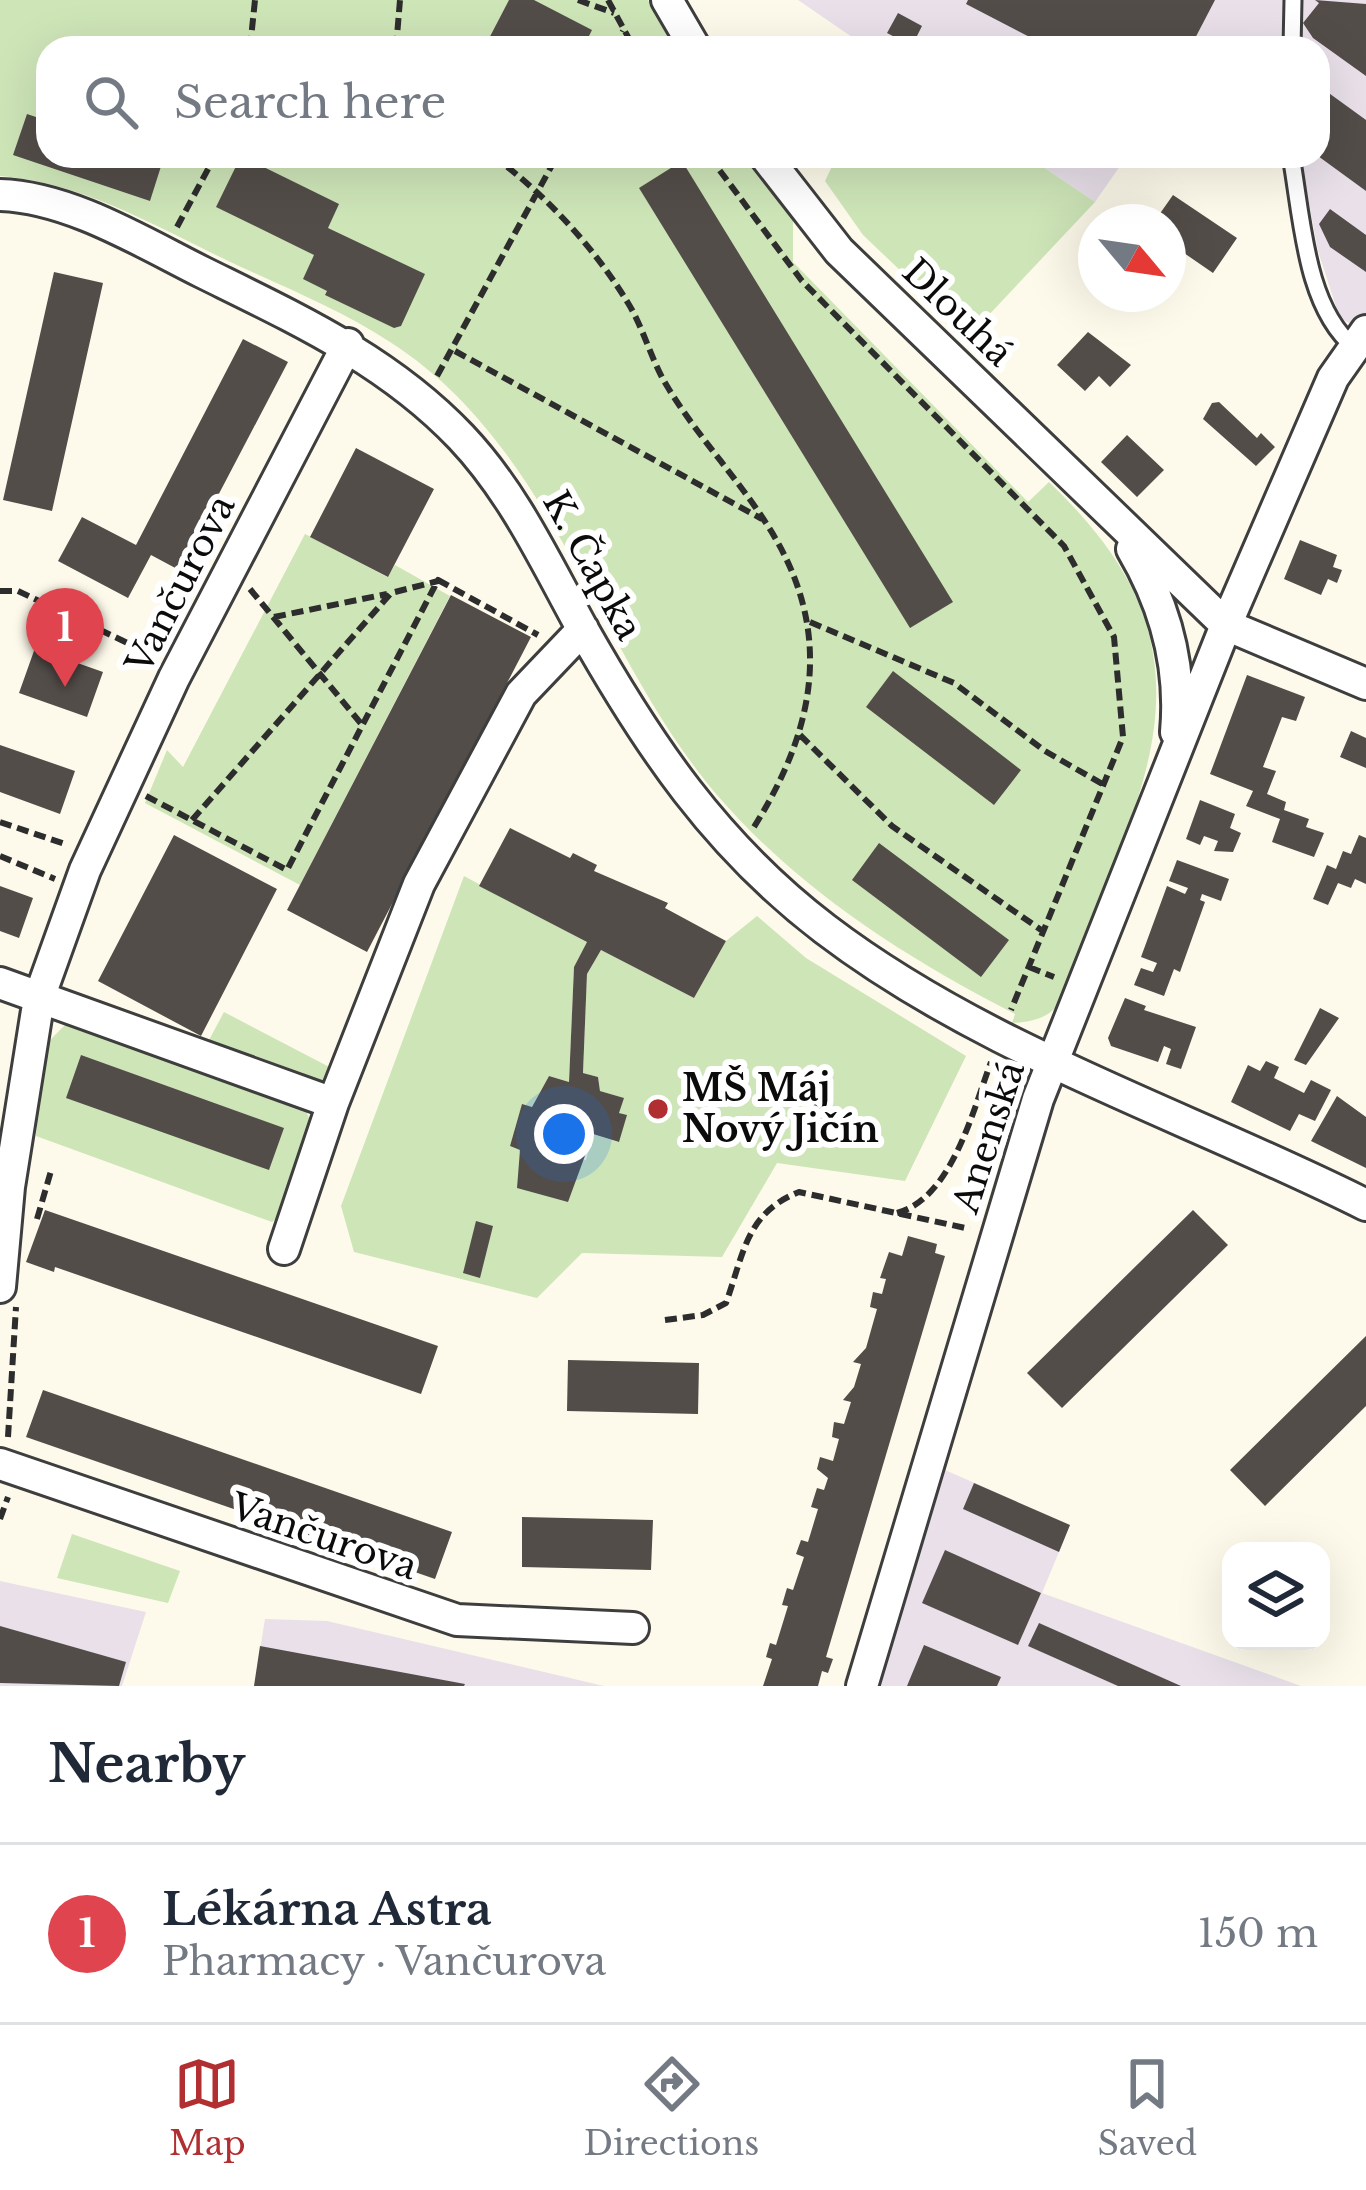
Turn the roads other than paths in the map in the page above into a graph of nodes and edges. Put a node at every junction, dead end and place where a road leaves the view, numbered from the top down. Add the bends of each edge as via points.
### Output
1 (667, 0) edge
2 (1293, 0) edge
3 (688, 36) edge
4 (1292, 36) edge
5 (774, 168) edge
6 (1293, 168) edge
7 (0, 195) edge
8 (1360, 339) edge
9 (348, 344) junction
10 (1110, 513) junction
11 (1226, 626) junction
12 (583, 629) junction
13 (1366, 684) edge
14 (1168, 773) junction
15 (0, 983) edge
16 (39, 998) junction
17 (1054, 1059) junction
18 (339, 1089) junction
19 (7, 1158) edge
20 (1366, 1204) edge
21 (284, 1250) dead end
22 (9, 1290) edge
23 (6, 1466) edge
24 (633, 1628) dead end
25 (862, 1686) edge

1 - 3 street
2 - 4 lane
5 - 10 street, Dlouhá via 839,251
6 - 8 lane via 1334,330
7 - 9 street, K. Čapka via 86,218
8 - 11 street, Anenská via 1333,378
9 - 12 street, K. Čapka via 462,438 516,504
9 - 16 street, Vančurova via 171,666
10 - 11 street, Dlouhá
10 - 14 street, Dlouhá via 1157,591 1174,656 1177,727
11 - 13 street
11 - 14 street, Anenská
12 - 17 street, K. Čapka via 688,799 737,852 824,928 994,1043
12 - 18 street via 521,694 419,884
14 - 17 street, Anenská
15 - 16 street
16 - 18 street
16 - 19 street, Vančurova
17 - 20 street, K. Čapka
17 - 25 street, Anenská
18 - 21 street
19 - 22 street, Vančurova
23 - 24 street, Vančurova via 457,1620

